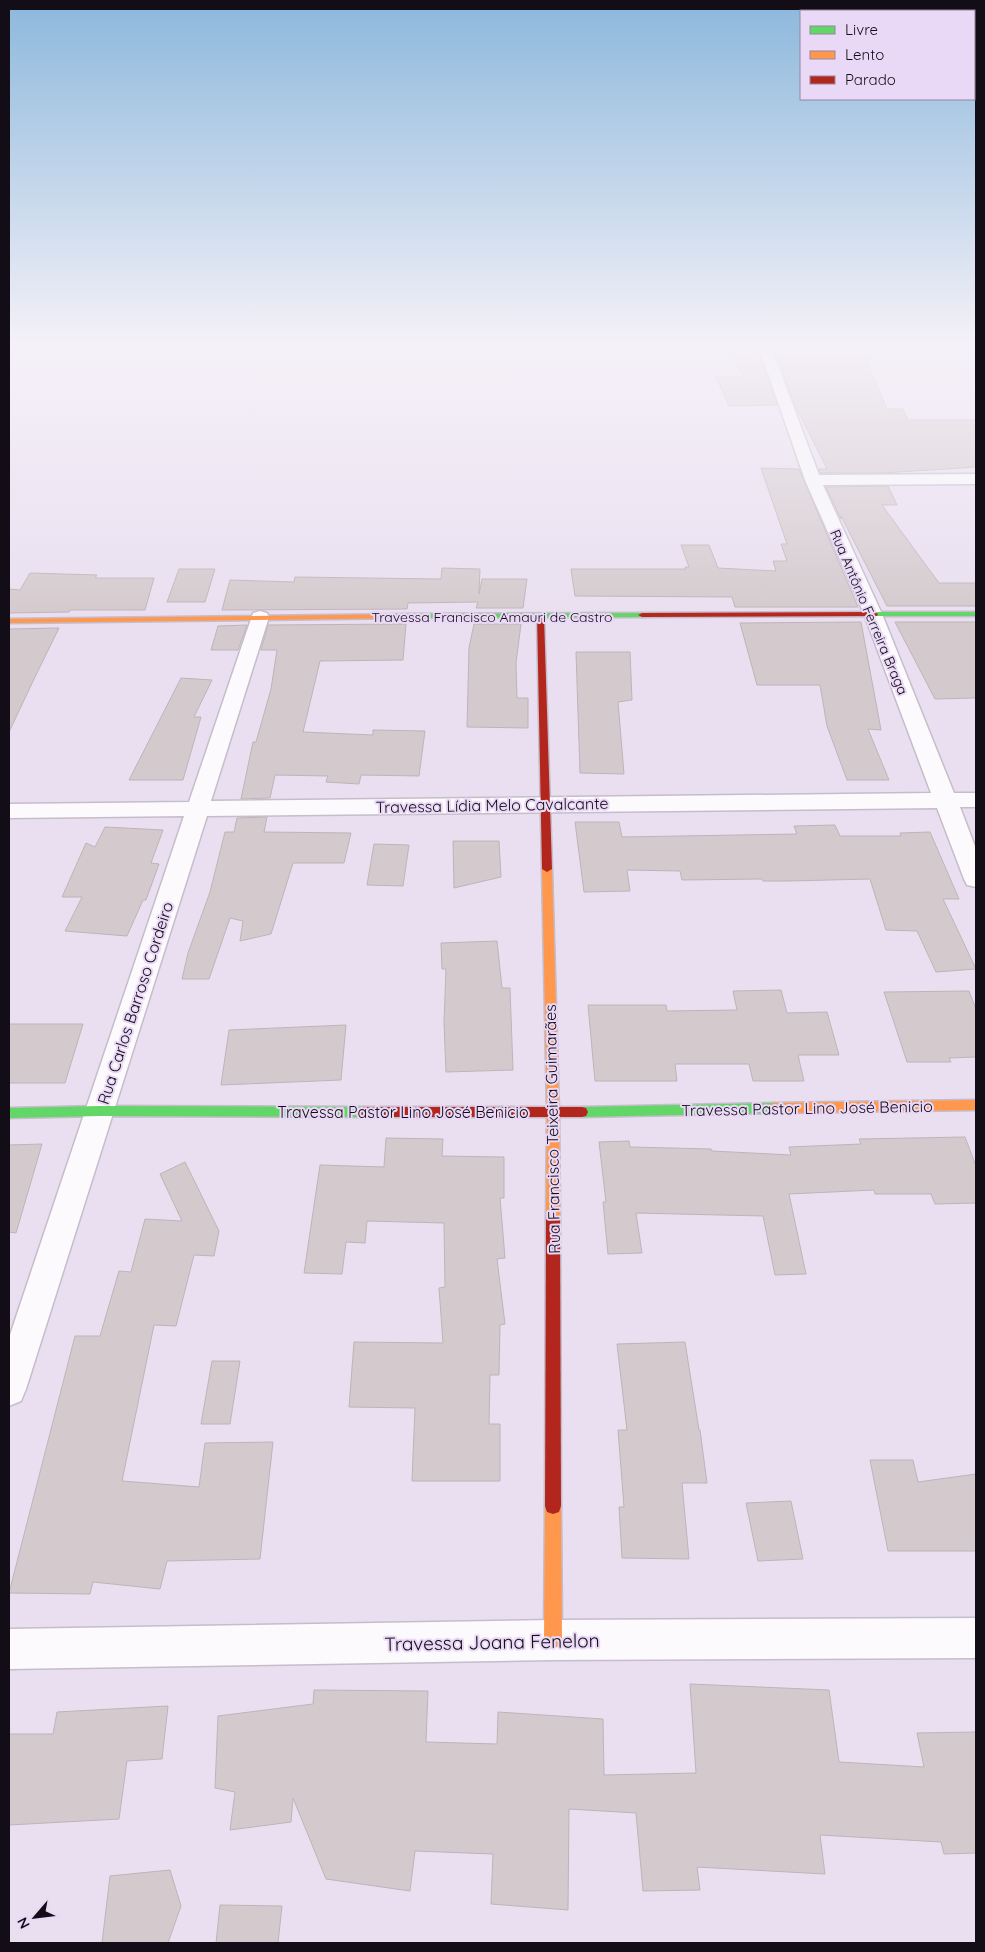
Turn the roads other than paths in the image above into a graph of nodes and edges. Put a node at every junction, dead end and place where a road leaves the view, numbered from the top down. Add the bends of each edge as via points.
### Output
1 (797, 435) edge
2 (976, 479) edge
3 (813, 480) junction
4 (873, 614) junction
5 (976, 614) edge
6 (260, 617) junction
7 (540, 617) junction
8 (9, 621) edge
9 (945, 800) junction
10 (976, 800) edge
11 (545, 804) junction
12 (198, 809) junction
13 (9, 811) edge
14 (976, 879) edge
15 (976, 1105) edge
16 (100, 1111) junction
17 (553, 1112) junction
18 (9, 1113) edge
19 (9, 1389) edge
20 (976, 1638) edge
21 (553, 1640) junction
22 (9, 1650) edge

1 - 3 street, Rua Antônio Ferreira Braga
2 - 3 street
3 - 4 street, Rua Antônio Ferreira Braga
4 - 5 street, Travessa Francisco Amauri de Castro
4 - 7 street, Travessa Francisco Amauri de Castro
4 - 9 street, Rua Antônio Ferreira Braga
6 - 7 street, Travessa Francisco Amauri de Castro
6 - 8 street, Travessa Francisco Amauri de Castro
6 - 12 street, Rua Carlos Barroso Cordeiro
7 - 11 street, Rua Francisco Teixeira Guimarães
9 - 10 street, Travessa Lídia Melo Cavalcante
9 - 11 street, Travessa Lídia Melo Cavalcante
9 - 14 street, Rua Antônio Ferreira Braga
11 - 12 street, Travessa Lídia Melo Cavalcante
11 - 17 street, Rua Francisco Teixeira Guimarães
12 - 13 street, Travessa Lídia Melo Cavalcante
12 - 16 street, Rua Carlos Barroso Cordeiro
15 - 17 street, Travessa Pastor Lino José Benicio
16 - 17 street, Travessa Pastor Lino José Benicio
16 - 18 street, Travessa Pastor Lino José Benicio
16 - 19 street, Rua Carlos Barroso Cordeiro
17 - 21 street, Rua Francisco Teixeira Guimarães
20 - 21 street, Travessa Joana Fenelon
21 - 22 street, Travessa Joana Fenelon

